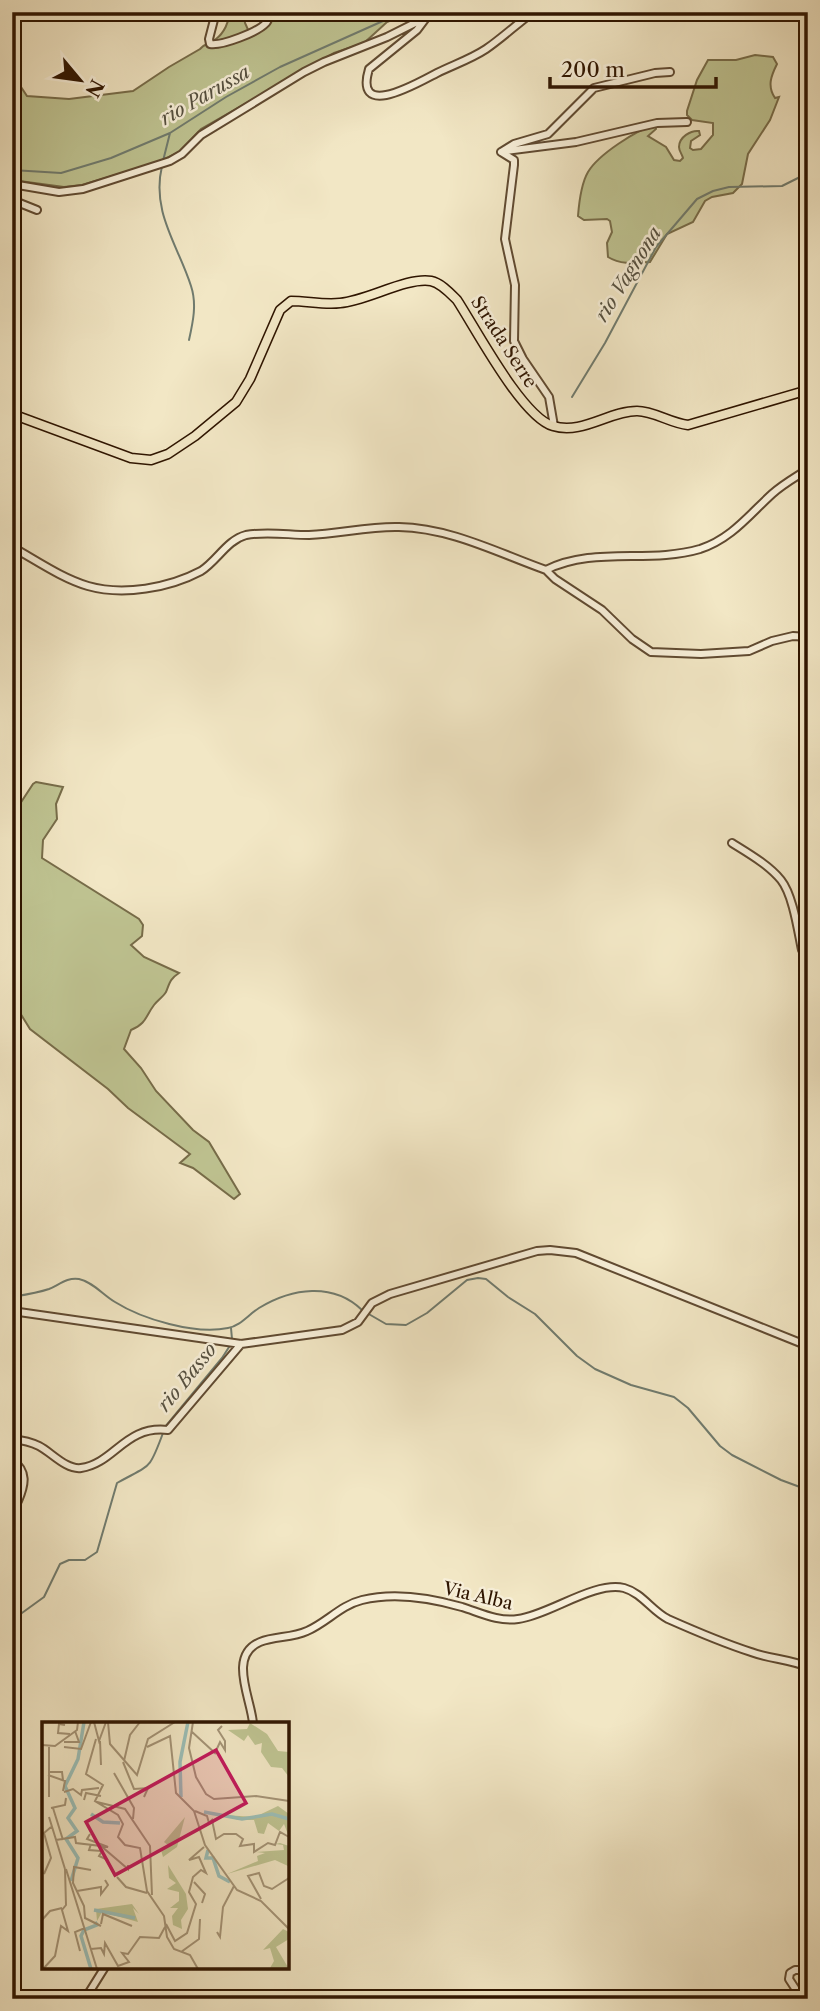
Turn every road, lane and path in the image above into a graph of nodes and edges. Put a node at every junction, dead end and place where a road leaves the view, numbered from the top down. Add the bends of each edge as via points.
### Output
1 (216, 12) edge
2 (271, 12) edge
3 (533, 12) edge
4 (428, 14) edge
5 (670, 72) dead end
6 (687, 122) dead end
7 (501, 152) junction
8 (12, 184) edge
9 (12, 200) edge
10 (37, 210) dead end
11 (808, 390) edge
12 (12, 414) edge
13 (554, 426) junction
14 (808, 469) edge
15 (12, 547) edge
16 (546, 570) junction
17 (808, 637) edge
18 (732, 843) dead end
19 (808, 956) edge
20 (12, 1311) edge
21 (234, 1343) junction
22 (808, 1346) edge
23 (12, 1439) edge
24 (12, 1460) edge
25 (12, 1504) edge
26 (808, 1667) edge
27 (253, 1722) edge
28 (104, 1969) edge
29 (808, 1970) edge
30 (85, 1999) edge
31 (802, 1999) edge

1 - 2 street via 209,39 214,46 260,28
3 - 4 street via 485,50 412,88 391,96 376,95 366,83 369,69 417,30
4 - 8 street via 304,72 201,135 167,162 83,189 59,192
5 - 7 street via 594,88 548,134
6 - 7 street via 664,122 576,142
7 - 13 street, Strada Serre via 514,160 505,239 515,285 514,341 549,397
9 - 10 street
11 - 13 main road via 688,425 640,411 620,412 585,425
12 - 13 main road, Strada Serre via 131,458 151,460 195,436 236,402 280,310 291,301 338,303 431,281 457,300 520,397
14 - 16 street via 717,542 699,549 666,555 584,557
15 - 16 street via 74,581 114,589 173,584 207,567 242,536 383,527 469,540
16 - 17 street via 651,652 749,651 793,636
18 - 19 street via 782,881 802,950
20 - 21 street
21 - 22 street via 342,1329 390,1294 537,1251 556,1250 576,1253
21 - 23 street via 178,1419 163,1430 137,1433 89,1466 75,1469 37,1445
24 - 25 street via 24,1475 23,1489
26 - 27 street, Via Alba via 754,1653 665,1618 624,1588 586,1594 520,1619 504,1620 427,1598 362,1600 307,1632 260,1642 247,1654 243,1664
28 - 30 street
29 - 31 street via 790,1973

